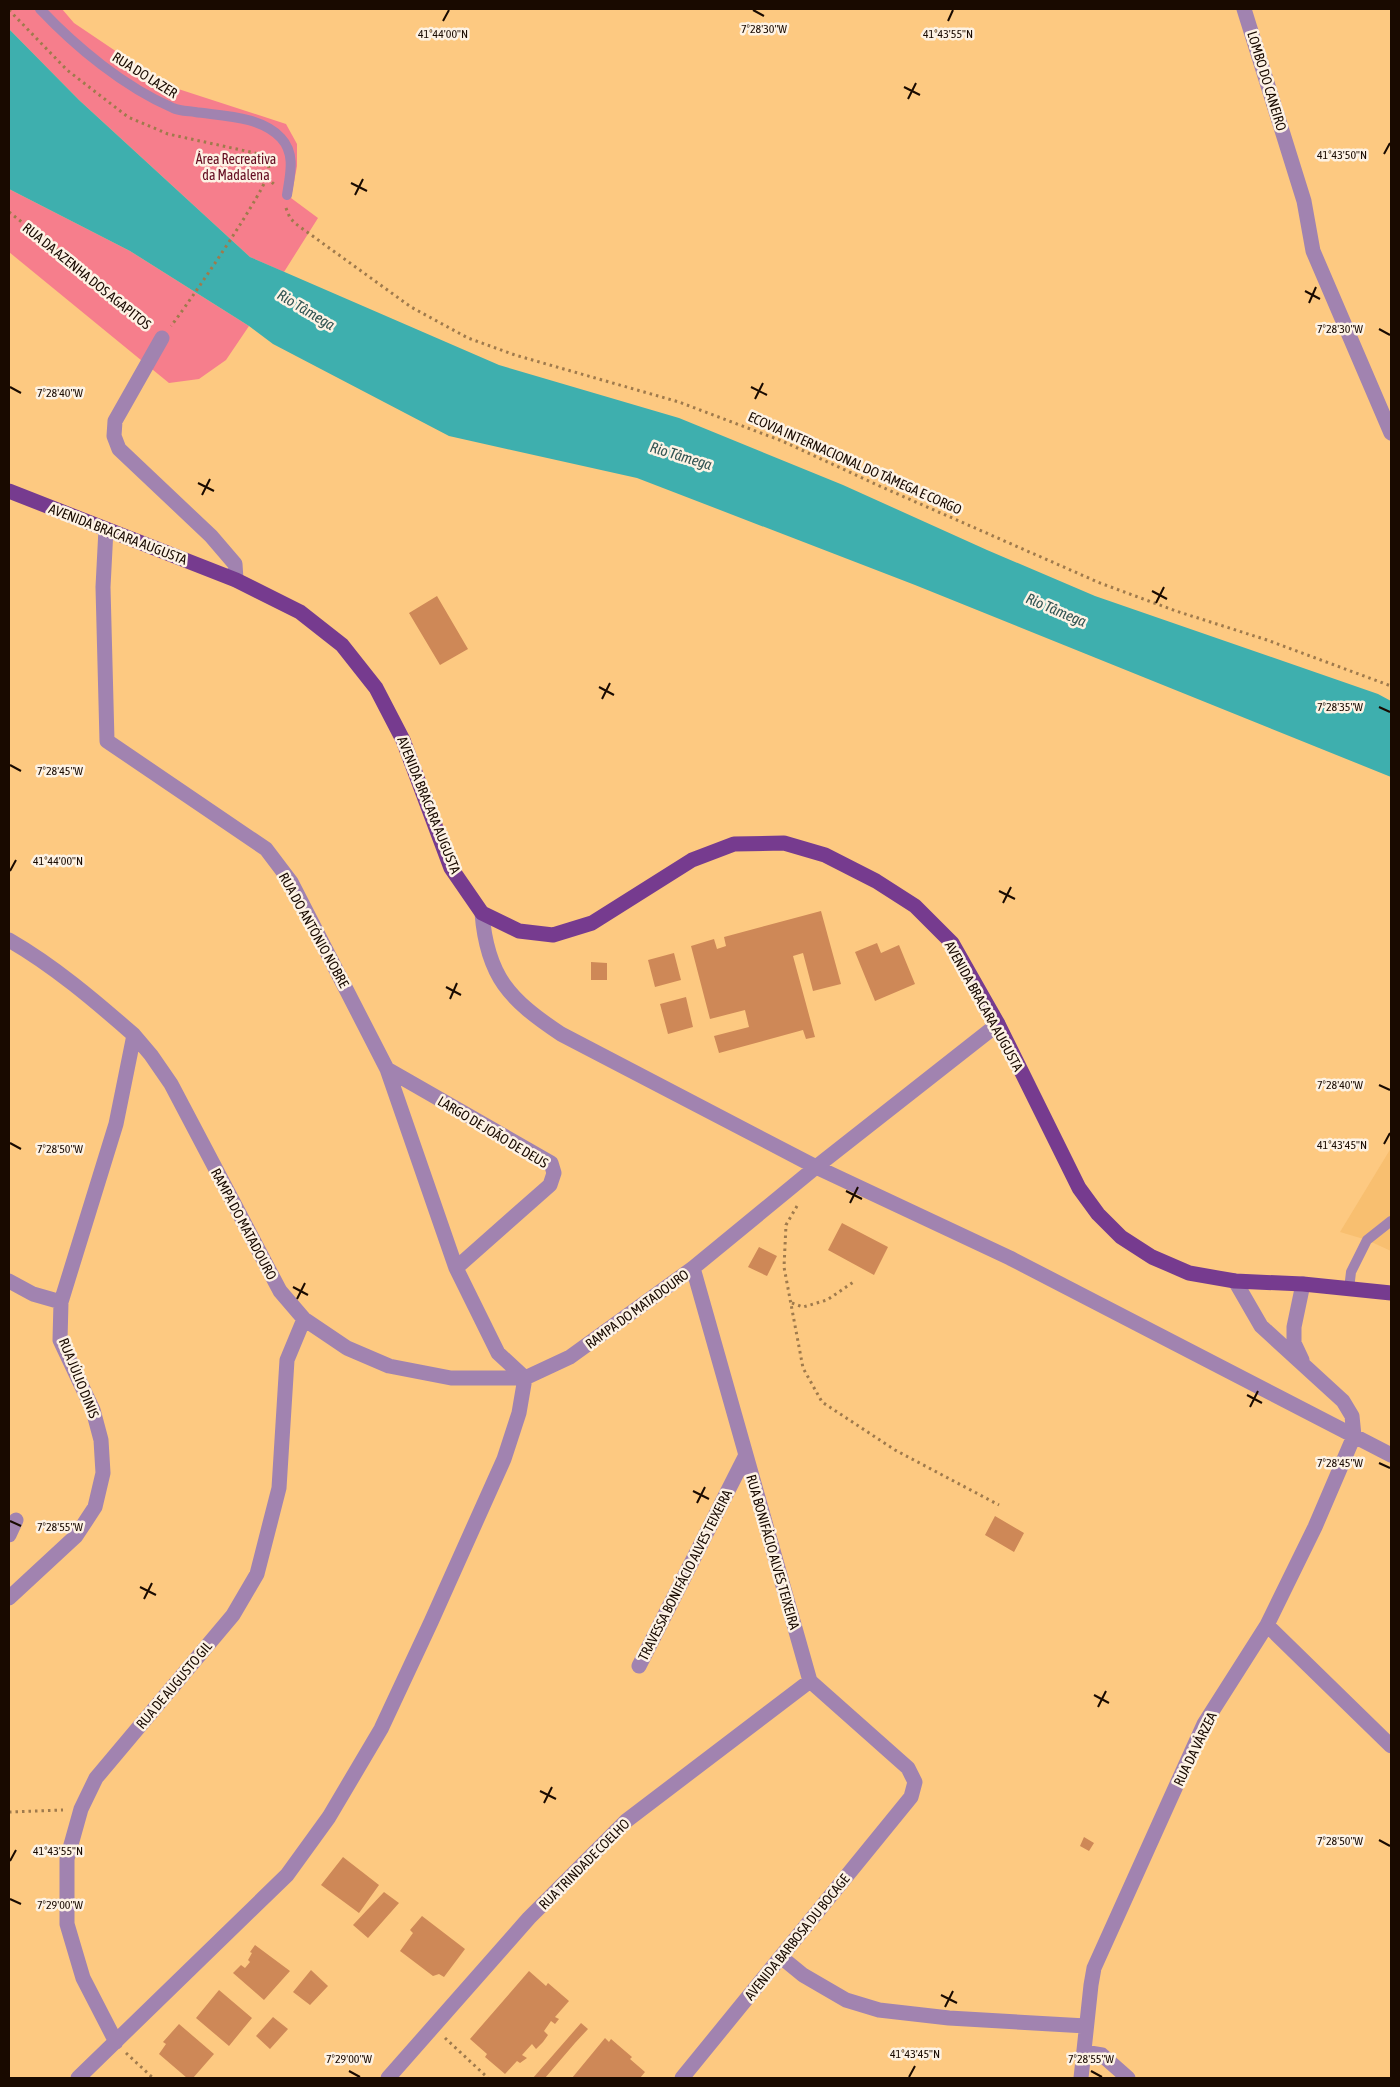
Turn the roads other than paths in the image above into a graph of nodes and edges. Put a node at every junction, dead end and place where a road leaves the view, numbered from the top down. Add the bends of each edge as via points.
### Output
1 (40, 9) edge
2 (1244, 9) edge
3 (287, 195) road end
4 (162, 338) road end
5 (1391, 433) edge
6 (9, 491) edge
7 (106, 529) junction
8 (236, 580) junction
9 (482, 913) junction
10 (9, 940) edge
11 (998, 1024) junction
12 (134, 1035) junction
13 (387, 1069) junction
14 (816, 1167) junction
15 (1391, 1221) edge
16 (456, 1268) junction
17 (693, 1268) junction
18 (1235, 1281) junction
19 (9, 1282) edge
20 (1303, 1284) junction
21 (1349, 1289) junction
22 (1391, 1293) edge
23 (61, 1302) junction
24 (304, 1319) junction
25 (1303, 1364) junction
26 (525, 1378) junction
27 (1354, 1436) junction
28 (1391, 1455) edge
29 (746, 1457) junction
30 (16, 1520) dead end
31 (9, 1535) edge
32 (9, 1598) edge
33 (1267, 1625) junction
34 (639, 1666) dead end
35 (810, 1680) junction
36 (1391, 1746) edge
37 (781, 1956) junction
38 (1086, 2026) junction
39 (116, 2042) junction
40 (1084, 2052) junction
41 (78, 2078) edge
42 (388, 2078) edge
43 (682, 2078) edge
44 (1081, 2078) edge
45 (1128, 2078) edge

1 - 3 lane, RUA DO LAZER via 80,49 148,96 175,109 254,122 280,136 291,159
2 - 5 street, LOMBO DO CANEIRO via 1304,201 1313,251
4 - 8 street, RUA DA AZENHA DOS AGAPITOS via 115,421 114,436 119,449 211,536 235,564
6 - 7 main road, AVENIDA BRACARA AUGUSTA
7 - 8 main road, AVENIDA BRACARA AUGUSTA
7 - 13 street, RUA DO ANTÓNIO NOBRE via 107,741 266,849 291,882
8 - 9 main road, AVENIDA BRACARA AUGUSTA via 300,612 342,645 376,688 403,740 451,868
9 - 11 main road, AVENIDA BRACARA AUGUSTA via 519,931 553,935 592,923 692,860 734,844 784,843 825,854 915,906 952,943
9 - 14 street via 493,967 504,985 538,1018 583,1046
10 - 12 street, RAMPA DO MATADOURO via 90,997
11 - 14 street, RAMPA DO MATADOURO
11 - 18 main road, AVENIDA BRACARA AUGUSTA via 1080,1188 1098,1214 1121,1237 1152,1257 1189,1273
12 - 23 street, RUA JÚLIO DINIS via 116,1124
12 - 24 street, RAMPA DO MATADOURO via 171,1084 280,1291
13 - 16 street, RUA DO ANTÓNIO NOBRE
13 - 16 street, LARGO DE JOÃO DE DEUS via 551,1163 554,1173 550,1185
14 - 17 street, RAMPA DO MATADOURO
14 - 27 street via 1010,1258
15 - 21 lane via 1367,1240 1351,1272
16 - 26 street, RUA DO ANTÓNIO NOBRE via 498,1353
17 - 26 street, RAMPA DO MATADOURO via 570,1357
17 - 29 street, RUA BONIFÁCIO ALVES TEIXEIRA
18 - 20 main road, AVENIDA BRACARA AUGUSTA
18 - 25 street via 1262,1326
19 - 23 street via 33,1294
20 - 21 main road, AVENIDA BRACARA AUGUSTA
20 - 25 street via 1294,1327 1294,1343
21 - 22 main road, AVENIDA BRACARA AUGUSTA
23 - 32 street, RUA JÚLIO DINIS via 60,1340 93,1410 101,1440 103,1473 95,1507 76,1536
24 - 26 street, RAMPA DO MATADOURO via 347,1348 389,1366 451,1378
24 - 39 street, RUA DE AUGUSTO GIL via 287,1360 279,1488 257,1574 233,1615 96,1778 81,1810 67,1859 67,1924 83,1978
25 - 27 street via 1343,1401 1352,1416
26 - 39 street via 519,1413 504,1459 381,1729 330,1817 287,1876
27 - 28 street
27 - 33 street, RUA DA VÁRZEA via 1315,1527
29 - 34 street, TRAVESSA BONIFÁCIO ALVES TEIXEIRA
29 - 35 street, RUA BONIFÁCIO ALVES TEIXEIRA
30 - 31 street
33 - 36 street
33 - 38 street, RUA DA VÁRZEA via 1204,1724 1094,1968
35 - 37 street, AVENIDA BARBOSA DU BOCAGE via 908,1768 915,1782 911,1797
35 - 42 street, RUA TRINDADE COELHO via 626,1821 529,1918
37 - 38 street via 803,1975 846,2000 879,2010 949,2018
37 - 43 street, AVENIDA BARBOSA DU BOCAGE
38 - 40 street, RUA DA VÁRZEA
39 - 41 street
40 - 44 street, RUA DA VÁRZEA
40 - 45 street via 1102,2055

